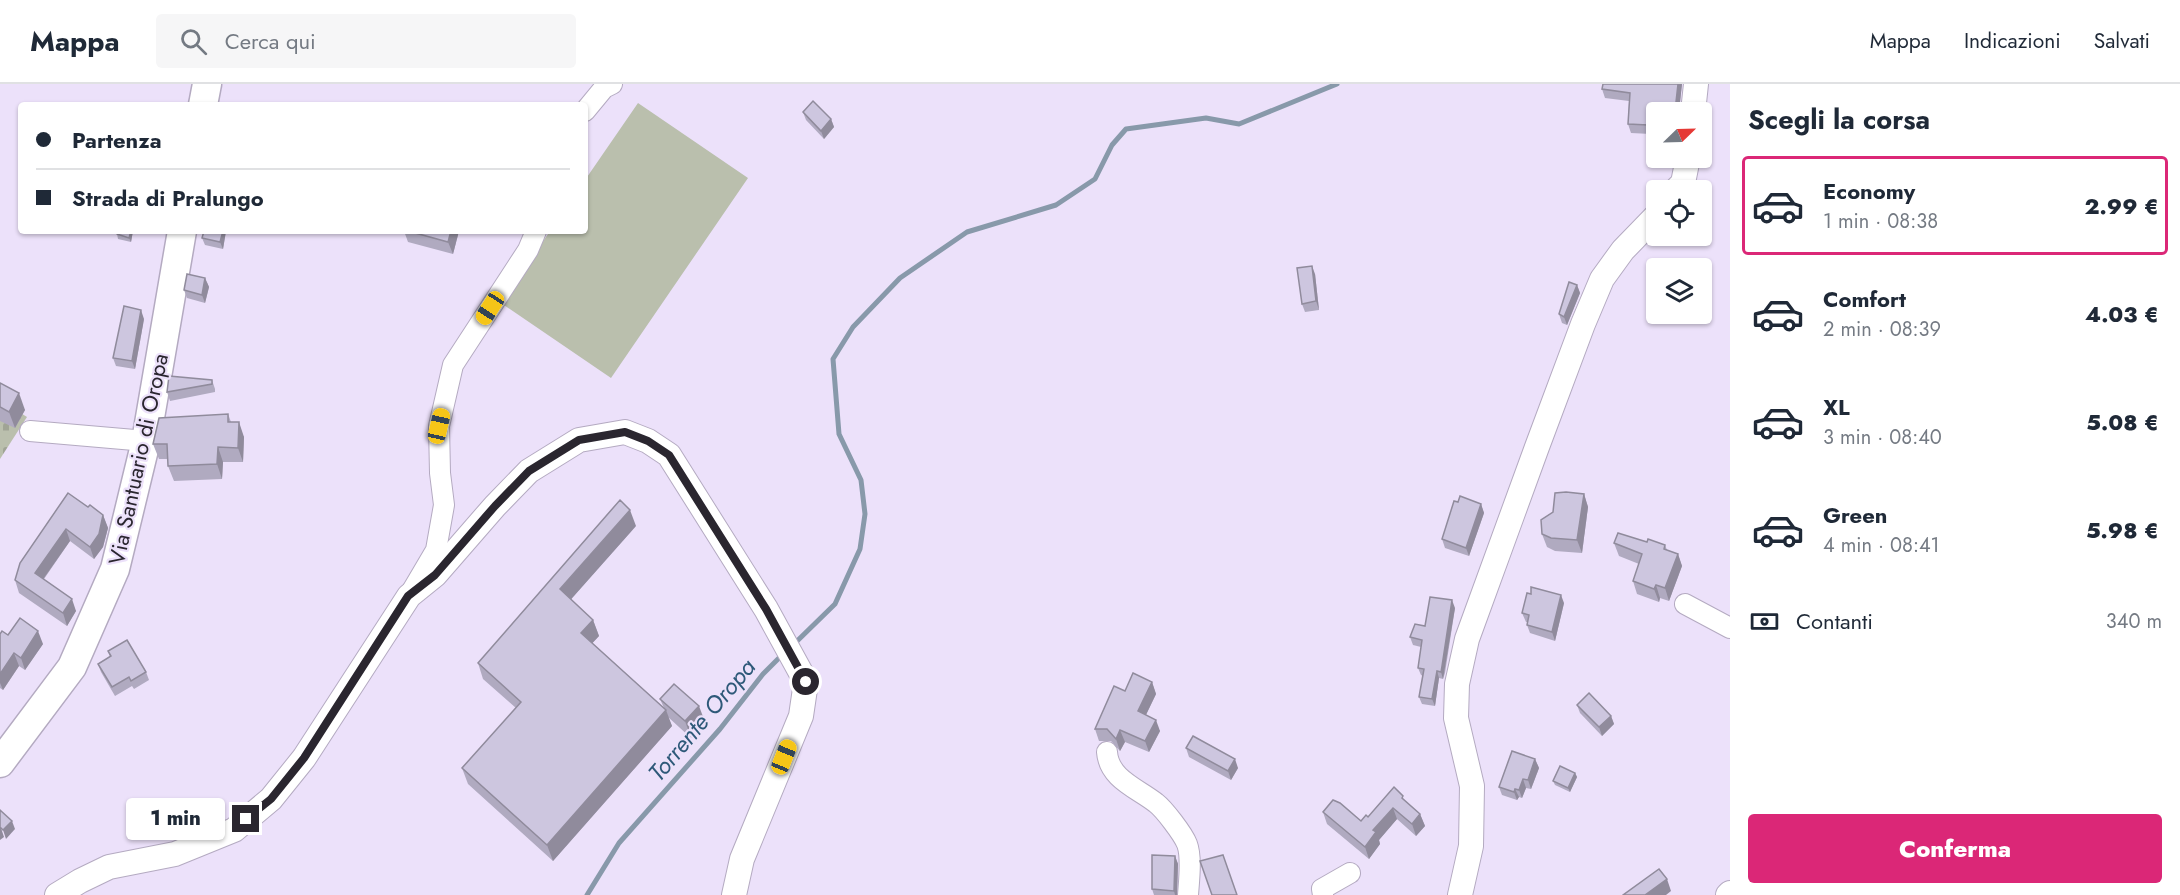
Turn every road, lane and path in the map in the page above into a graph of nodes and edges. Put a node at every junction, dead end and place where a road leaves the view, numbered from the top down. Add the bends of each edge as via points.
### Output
1 (207, 84) edge
2 (612, 84) edge
3 (1696, 84) edge
4 (204, 102) edge
5 (1695, 102) edge
6 (588, 107) edge
7 (1646, 226) edge
8 (181, 234) edge
9 (535, 234) edge
10 (30, 431) dead end
11 (146, 441) junction
12 (408, 596) junction
13 (1685, 604) dead end
14 (1730, 628) edge
15 (1107, 752) dead end
16 (0, 764) edge
17 (1350, 873) dead end
18 (57, 895) edge
19 (734, 895) edge
20 (1188, 895) edge
21 (1323, 895) edge
22 (1460, 895) edge

1 - 4 main road
2 - 6 street
3 - 5 street
7 - 22 street via 1602,279 1467,639 1457,684 1456,718 1472,786 1471,846
8 - 11 main road, Via Santuario di Oropa
9 - 12 street via 453,365 439,426 444,505 436,550
10 - 11 street
11 - 16 main road, Via Santuario di Oropa via 115,569 72,667
12 - 18 street via 304,758 271,799 234,830 175,854 109,867
12 - 19 street via 435,575 529,471 579,440 625,432 669,455 766,609 806,682 801,716 742,859
13 - 14 street
15 - 20 street via 1113,771 1158,804 1187,844
17 - 21 street via 1322,890

